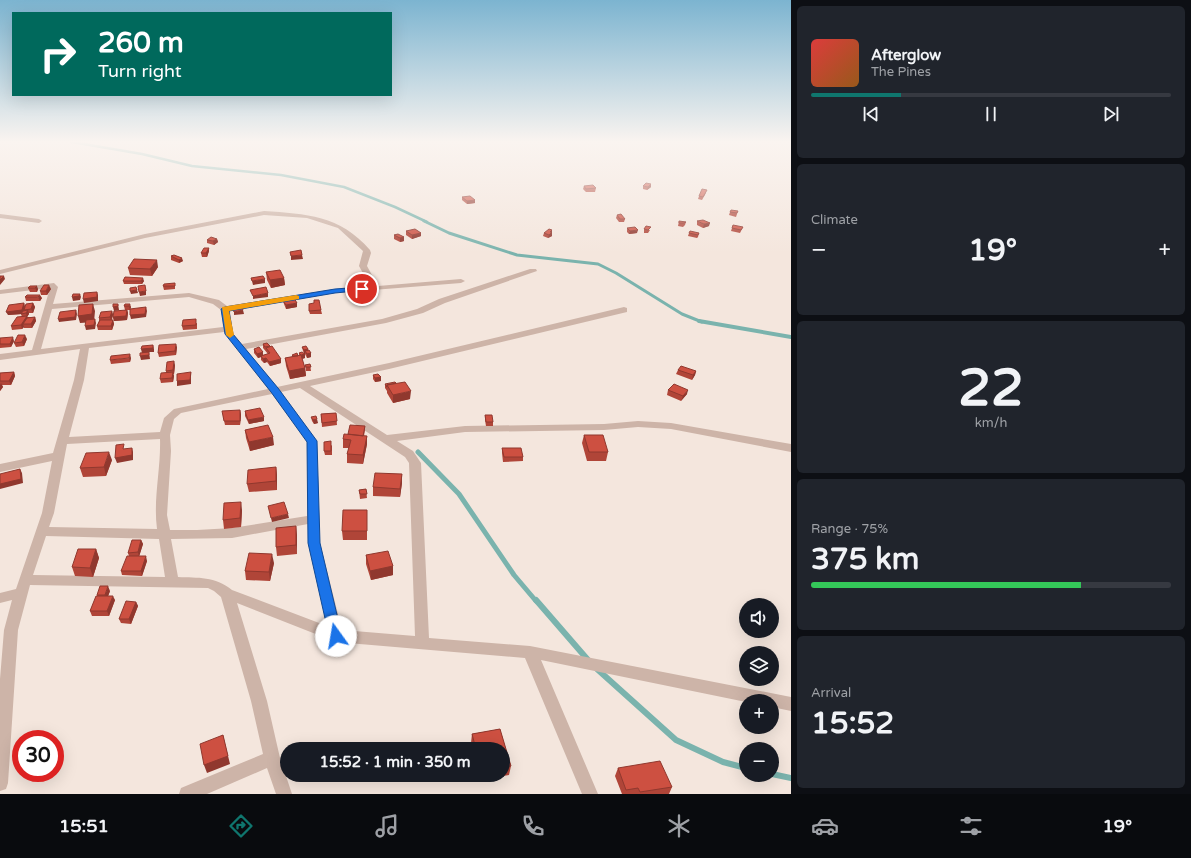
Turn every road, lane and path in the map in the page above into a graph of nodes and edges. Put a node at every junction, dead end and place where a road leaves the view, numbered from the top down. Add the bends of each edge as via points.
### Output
1 (0, 216) edge
2 (39, 221) dead end
3 (533, 271) dead end
4 (0, 272) edge
5 (461, 281) dead end
6 (375, 288) junction
7 (0, 292) edge
8 (48, 307) junction
9 (225, 309) junction
10 (624, 310) dead end
11 (228, 329) junction
12 (85, 346) junction
13 (240, 347) junction
14 (36, 352) junction
15 (0, 357) edge
16 (302, 384) junction
17 (274, 390) junction
18 (165, 435) junction
19 (384, 438) junction
20 (63, 441) junction
21 (791, 448) edge
22 (58, 456) junction
23 (0, 468) edge
24 (313, 519) junction
25 (41, 531) junction
26 (163, 534) junction
27 (172, 582) junction
28 (23, 587) junction
29 (227, 594) junction
30 (0, 598) edge
31 (336, 636) junction
32 (422, 643) junction
33 (530, 652) junction
34 (791, 704) edge
35 (272, 758) junction
36 (0, 783) edge
37 (187, 794) edge
38 (284, 794) edge
39 (590, 794) edge

1 - 2 street
3 - 13 street via 442,301 420,311 383,321
4 - 6 street via 145,236 264,213 290,214 308,216 345,231 366,250 363,265
5 - 6 street
6 - 9 street via 335,291
7 - 8 street via 53,286
8 - 9 street via 188,295 216,302
8 - 14 street
9 - 11 street
10 - 16 street
11 - 12 street
11 - 13 street
12 - 14 street
12 - 20 street
13 - 17 street
14 - 15 street
16 - 17 street
16 - 19 street
17 - 18 street via 172,414
17 - 24 street via 312,441
18 - 20 street
18 - 26 street via 161,515
19 - 21 street via 465,429 653,424
19 - 32 street via 409,454 415,463
20 - 22 street
22 - 23 street
22 - 25 street via 48,513
24 - 26 street via 232,533
24 - 31 street via 314,543
25 - 26 street
25 - 28 street
26 - 27 street
27 - 28 street
27 - 29 street via 210,583
28 - 30 street
28 - 36 street via 11,630
29 - 31 street
29 - 35 street via 259,700
31 - 32 street
32 - 33 street
33 - 34 street
33 - 39 street
35 - 37 street
35 - 38 street

